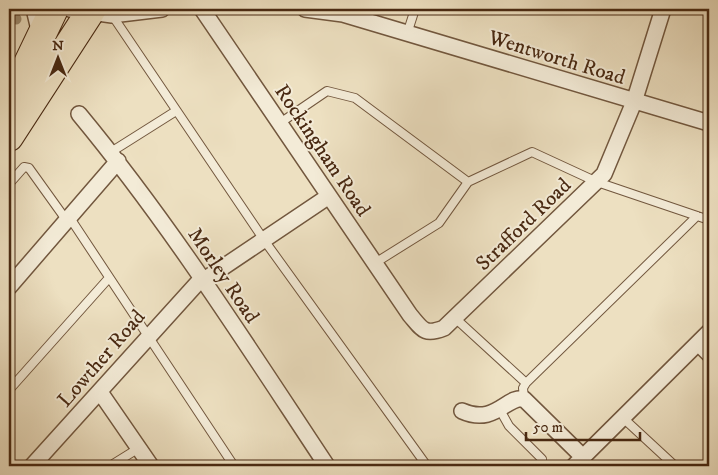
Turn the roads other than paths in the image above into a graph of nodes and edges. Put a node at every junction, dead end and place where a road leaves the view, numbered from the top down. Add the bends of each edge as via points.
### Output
1 (34, 9) edge
2 (162, 9) edge
3 (202, 9) edge
4 (305, 9) edge
5 (415, 9) edge
6 (663, 9) edge
7 (82, 11) edge
8 (407, 34) junction
9 (40, 38) junction
10 (9, 96) edge
11 (634, 102) junction
12 (176, 111) junction
13 (80, 114) dead end
14 (280, 123) junction
15 (709, 123) edge
16 (9, 137) edge
17 (115, 157) junction
18 (468, 182) junction
19 (597, 182) junction
20 (9, 184) edge
21 (329, 196) junction
22 (696, 216) junction
23 (68, 220) junction
24 (709, 220) edge
25 (264, 240) junction
26 (375, 263) junction
27 (108, 278) junction
28 (203, 279) junction
29 (9, 287) edge
30 (410, 315) joint
31 (455, 318) junction
32 (148, 336) junction
33 (704, 337) edge
34 (709, 354) edge
35 (526, 383) junction
36 (9, 390) edge
37 (100, 392) junction
38 (524, 398) junction
39 (500, 410) junction
40 (462, 411) dead end
41 (622, 417) junction
42 (140, 448) junction
43 (542, 459) dead end
44 (578, 462) edge
45 (32, 466) edge
46 (110, 466) edge
47 (151, 466) edge
48 (234, 466) edge
49 (327, 466) edge
50 (427, 466) edge
51 (675, 466) edge

1 - 9 street
2 - 7 street
3 - 14 street, Rockingham Road
4 - 8 street, Wentworth Road via 343,14
5 - 8 lane
6 - 11 street, Strafford Road
7 - 9 highway
7 - 12 lane
7 - 16 highway
8 - 11 street, Wentworth Road
9 - 10 highway
11 - 15 street, Wentworth Road
11 - 19 street, Strafford Road via 604,174
12 - 17 lane
12 - 25 lane
13 - 17 street, Morley Road
14 - 18 lane via 332,90 355,98
14 - 21 street, Rockingham Road
17 - 23 street
17 - 28 street, Morley Road
18 - 19 lane via 532,152
18 - 26 lane via 439,223
19 - 22 lane
19 - 31 street, Strafford Road
20 - 23 lane via 24,167 29,168
21 - 25 street, Lowther Road
21 - 26 street, Rockingham Road
22 - 24 lane
22 - 35 lane
23 - 27 lane
23 - 29 street
25 - 28 street, Lowther Road
25 - 50 lane
26 - 30 street, Rockingham Road
27 - 32 lane
27 - 36 lane
28 - 32 street, Lowther Road
28 - 49 street, Morley Road
30 - 31 street, Strafford Road via 424,331 432,333
31 - 35 lane
32 - 37 street, Lowther Road
32 - 48 lane
33 - 34 street
33 - 41 street
35 - 38 lane
37 - 42 street
37 - 45 street, Lowther Road
38 - 39 street via 516,399
38 - 44 street
39 - 40 street via 480,416
39 - 43 lane via 509,426
41 - 44 street
41 - 51 lane
42 - 46 lane
42 - 47 street

